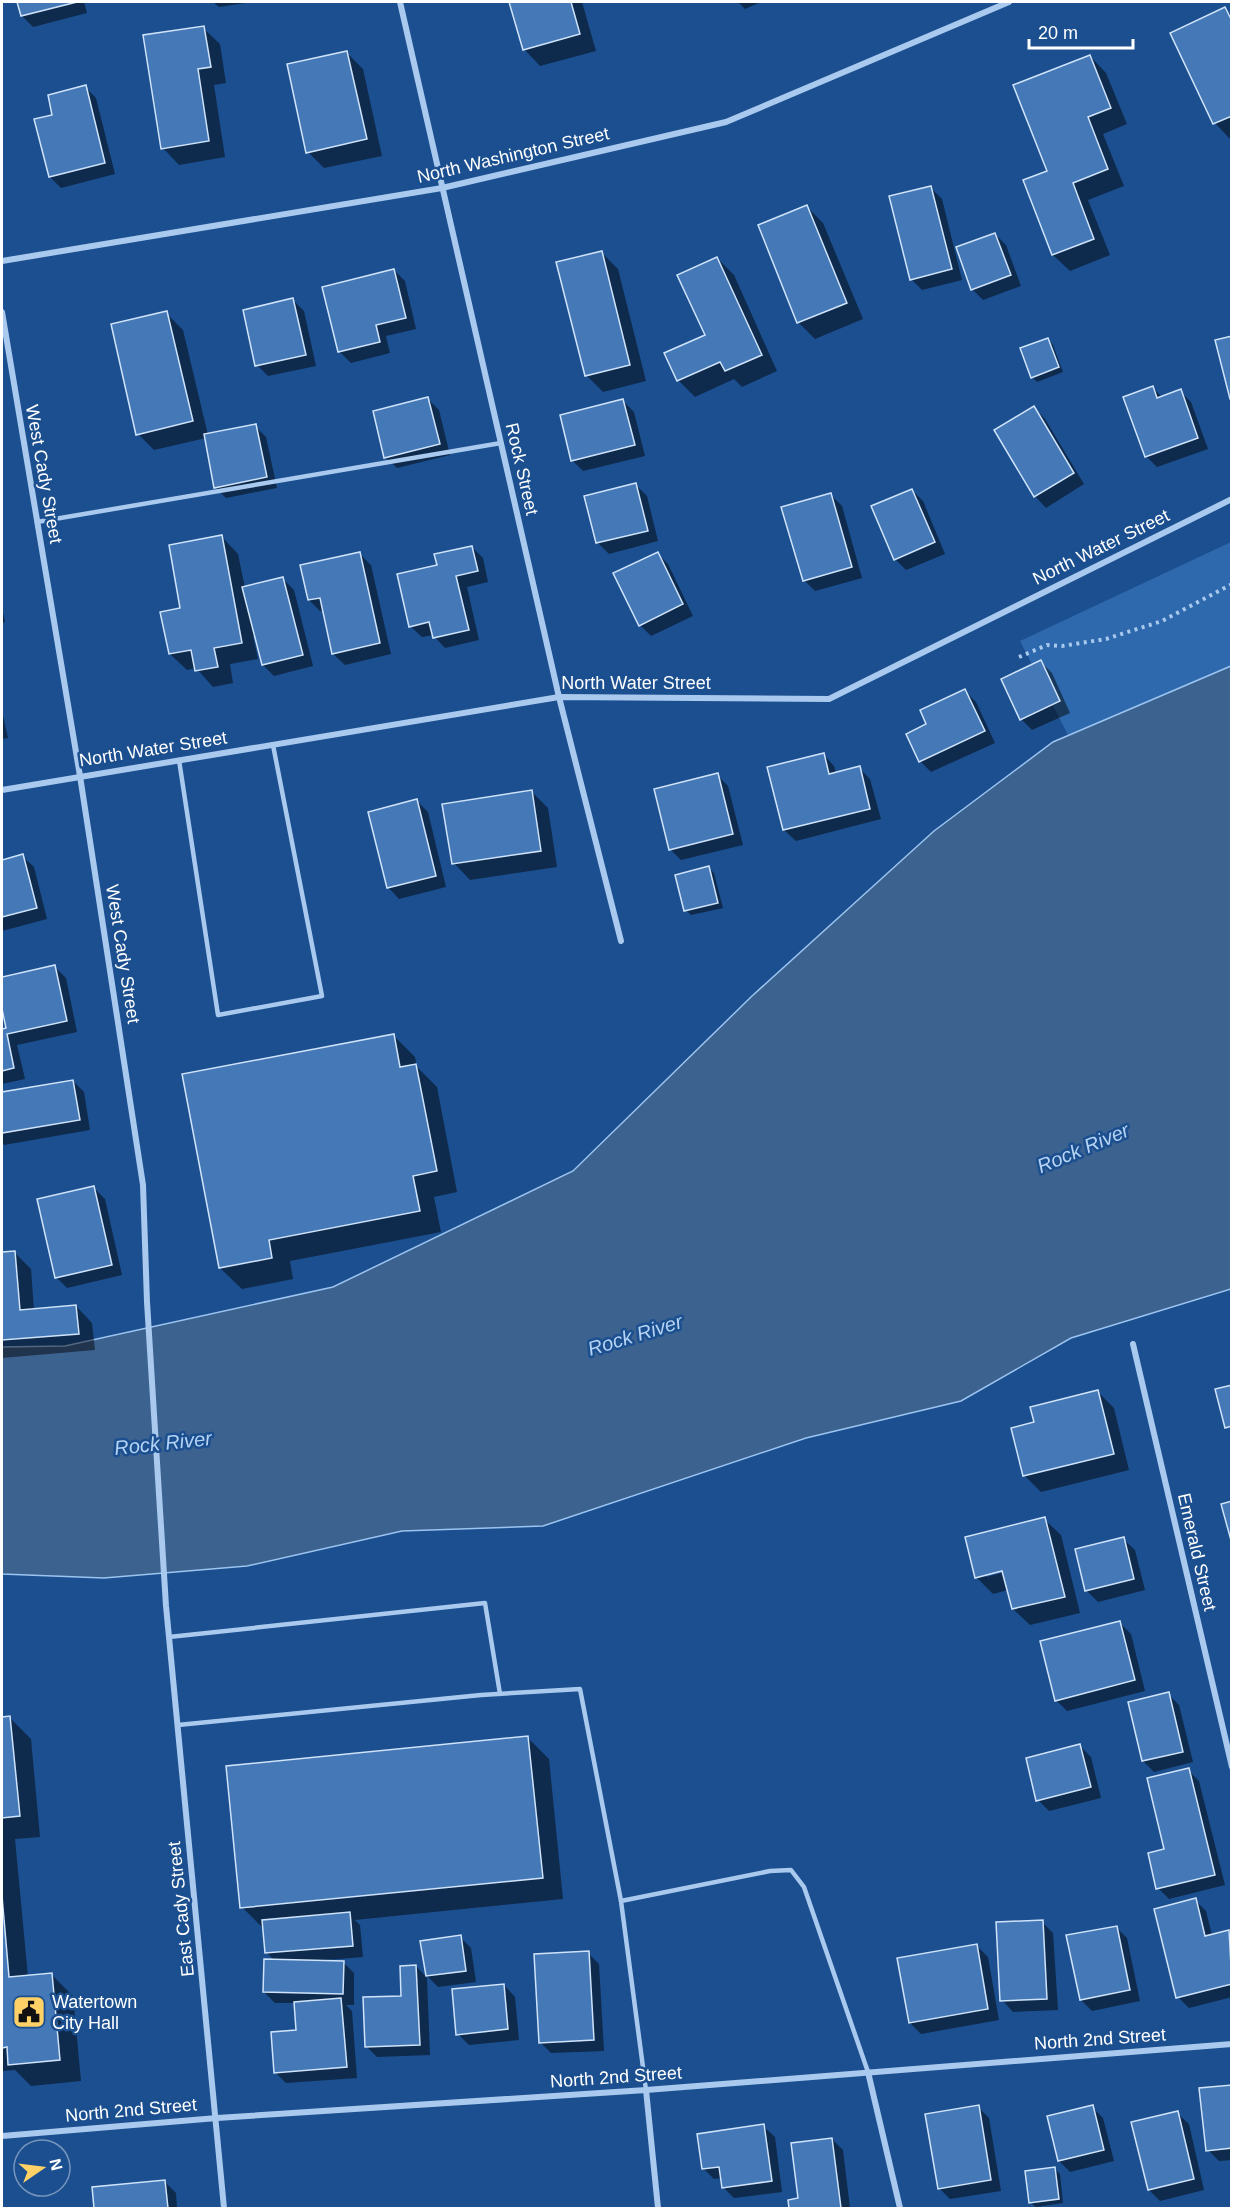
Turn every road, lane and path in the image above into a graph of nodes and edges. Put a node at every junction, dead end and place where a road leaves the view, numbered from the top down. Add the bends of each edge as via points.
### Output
1 (400, 2) edge
2 (1009, 2) edge
3 (442, 188) junction
4 (2, 261) edge
5 (2, 312) edge
6 (501, 443) junction
7 (1232, 499) edge
8 (37, 522) junction
9 (1232, 584) edge
10 (1019, 657) dead end
11 (559, 697) junction
12 (273, 745) junction
13 (179, 760) junction
14 (80, 776) junction
15 (2, 790) edge
16 (621, 941) dead end
17 (1133, 1344) dead end
18 (166, 1606) joint
19 (169, 1637) junction
20 (500, 1694) junction
21 (178, 1725) junction
22 (1232, 1767) edge
23 (621, 1901) junction
24 (1232, 2044) edge
25 (868, 2072) junction
26 (646, 2090) junction
27 (217, 2118) junction
28 (2, 2136) edge
29 (224, 2208) edge
30 (658, 2208) edge
31 (900, 2208) edge

1 - 3 street, Rock Street
2 - 3 street, North Washington Street via 726,122
3 - 4 street, North Washington Street
3 - 6 street, Rock Street
5 - 8 street, West Cady Street
6 - 8 lane
6 - 11 street, Rock Street
7 - 11 street, North Water Street via 829,699
8 - 14 street, West Cady Street
9 - 10 path via 1162,621 1106,639 1047,645
11 - 12 street, North Water Street
11 - 16 street, Rock Street
12 - 13 street, North Water Street
12 - 13 lane via 322,996 218,1015
13 - 14 street, North Water Street
14 - 15 street, North Water Street
14 - 18 street, West Cady Street via 143,1185
17 - 22 street, Emerald Street
18 - 19 street, East Cady Street
19 - 20 lane via 485,1603
19 - 21 street, East Cady Street
20 - 21 lane
20 - 23 lane via 580,1689
21 - 27 street, East Cady Street
23 - 25 lane via 791,1870 804,1887
23 - 26 lane
24 - 25 street, North 2nd Street
25 - 26 street, North 2nd Street
25 - 31 street
26 - 27 street, North 2nd Street
26 - 30 street
27 - 28 street, North 2nd Street
27 - 29 street, East Cady Street

